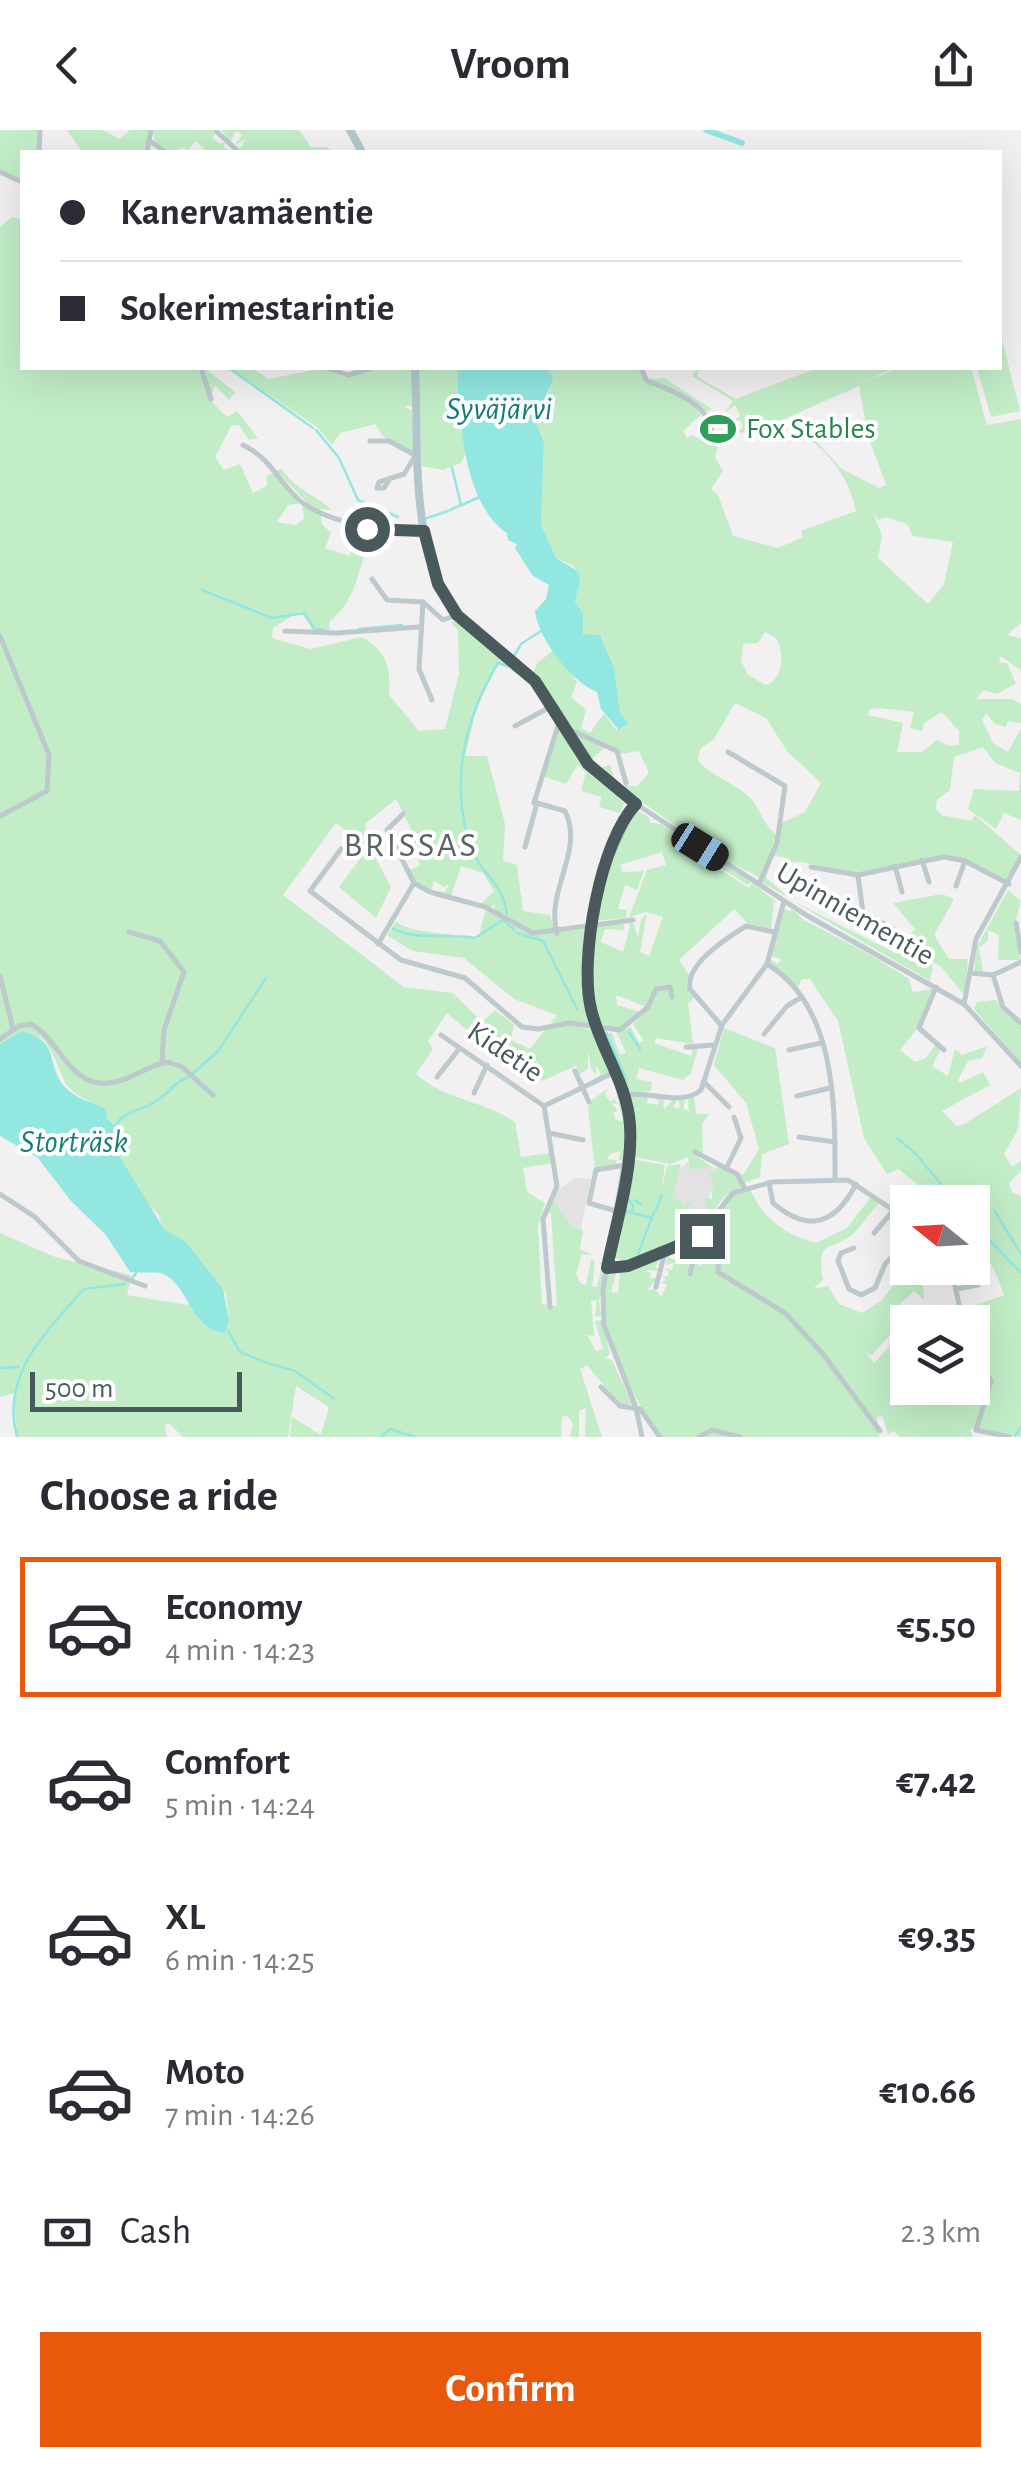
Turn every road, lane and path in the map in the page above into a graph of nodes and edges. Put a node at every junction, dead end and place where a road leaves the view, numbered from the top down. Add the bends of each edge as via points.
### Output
1 (151, 130) edge
2 (217, 132) edge
3 (150, 141) junction
4 (148, 150) edge
5 (163, 150) edge
6 (237, 150) edge
7 (201, 370) edge
8 (333, 370) edge
9 (367, 370) edge
10 (415, 370) edge
11 (642, 370) edge
12 (211, 399) dead end
13 (370, 441) dead end
14 (712, 443) dead end
15 (243, 445) dead end
16 (418, 456) junction
17 (389, 480) dead end
18 (424, 531) junction
19 (372, 580) dead end
20 (423, 602) junction
21 (457, 615) junction
22 (420, 627) junction
23 (285, 631) dead end
24 (0, 636) edge
25 (432, 700) dead end
26 (552, 706) junction
27 (560, 719) junction
28 (516, 726) dead end
29 (566, 730) junction
30 (728, 752) dead end
31 (626, 783) dead end
32 (636, 804) junction
33 (403, 814) dead end
34 (0, 816) edge
35 (528, 834) junction
36 (524, 847) dead end
37 (341, 849) dead end
38 (1021, 857) edge
39 (922, 860) junction
40 (965, 861) junction
41 (896, 866) junction
42 (812, 867) dead end
43 (858, 875) junction
44 (929, 882) dead end
45 (414, 883) junction
46 (759, 884) junction
47 (1008, 884) junction
48 (956, 886) dead end
49 (902, 892) dead end
50 (784, 901) junction
51 (634, 920) dead end
52 (1016, 923) dead end
53 (592, 924) junction
54 (128, 932) dead end
55 (774, 932) junction
56 (898, 932) dead end
57 (558, 933) junction
58 (378, 944) junction
59 (1021, 952) edge
60 (1021, 962) edge
61 (767, 964) junction
62 (970, 973) junction
63 (993, 975) junction
64 (0, 976) edge
65 (935, 986) junction
66 (672, 996) dead end
67 (802, 997) junction
68 (964, 1004) junction
69 (1021, 1012) edge
70 (1018, 1021) edge
71 (722, 1025) junction
72 (598, 1028) junction
73 (14, 1029) junction
74 (764, 1034) dead end
75 (441, 1035) dead end
76 (0, 1038) edge
77 (821, 1043) junction
78 (715, 1045) junction
79 (686, 1047) dead end
80 (459, 1049) junction
81 (789, 1050) dead end
82 (944, 1050) dead end
83 (162, 1062) junction
84 (487, 1065) junction
85 (1021, 1066) edge
86 (574, 1071) dead end
87 (617, 1072) junction
88 (438, 1077) dead end
89 (704, 1082) junction
90 (582, 1087) junction
91 (830, 1088) junction
92 (474, 1092) dead end
93 (213, 1095) dead end
94 (625, 1096) junction
95 (797, 1096) dead end
96 (588, 1102) dead end
97 (544, 1106) junction
98 (729, 1107) dead end
99 (734, 1116) dead end
100 (549, 1133) junction
101 (799, 1137) dead end
102 (582, 1140) dead end
103 (834, 1142) junction
104 (695, 1152) dead end
105 (627, 1165) junction
106 (726, 1169) junction
107 (835, 1178) junction
108 (769, 1183) junction
109 (856, 1184) junction
110 (744, 1187) junction
111 (0, 1194) edge
112 (890, 1208) edge
113 (618, 1212) junction
114 (890, 1216) edge
115 (712, 1222) junction
116 (874, 1233) dead end
117 (698, 1237) junction
118 (854, 1248) dead end
119 (665, 1252) junction
120 (890, 1259) edge
121 (607, 1268) junction
122 (690, 1274) dead end
123 (955, 1285) edge
124 (978, 1285) dead end
125 (146, 1286) dead end
126 (656, 1287) dead end
127 (956, 1290) junction
128 (960, 1305) edge
129 (550, 1306) dead end
130 (601, 1386) dead end
131 (984, 1405) edge
132 (636, 1408) junction
133 (880, 1431) dead end
134 (642, 1437) edge
135 (660, 1437) edge
136 (699, 1437) edge
137 (740, 1437) edge
138 (1010, 1437) edge

1 - 3 street
2 - 6 street
3 - 4 street
3 - 5 street
7 - 12 street
8 - 9 street via 351,376
10 - 16 main road, Upinniementie
11 - 14 street via 649,382 690,399 710,424
13 - 16 street via 389,440
15 - 18 street via 262,453 304,504 367,529
16 - 17 street
16 - 18 main road, Upinniementie
18 - 21 main road, Upinniementie via 438,584
19 - 20 street via 387,600
20 - 21 street via 443,620
20 - 22 street
21 - 26 main road, Upinniementie via 529,676
22 - 23 street
22 - 25 street via 420,678
24 - 34 street via 49,754 47,791
26 - 27 main road, Upinniementie
26 - 28 street
27 - 29 main road, Upinniementie
27 - 35 street
29 - 31 street via 617,752
29 - 32 main road, Upinniementie via 588,764
30 - 46 street via 785,786 777,843
32 - 46 street, Upinniementie
32 - 53 street via 603,870
33 - 45 street via 387,830
35 - 36 street
35 - 57 street via 539,802 564,809 570,821 573,832 552,908
37 - 58 street via 310,891
38 - 47 street
39 - 40 street
39 - 41 street
39 - 44 street
40 - 47 street
40 - 48 street
41 - 43 street
41 - 49 street
42 - 43 street
43 - 56 street via 862,912
45 - 57 street via 485,906 526,931
45 - 58 street
46 - 50 street, Upinniementie
47 - 62 street via 979,930
50 - 55 street
50 - 65 street, Upinniementie
51 - 53 street
52 - 59 street
53 - 57 street
53 - 72 street via 589,996
54 - 83 street via 160,940 184,972 164,1030
55 - 61 street
55 - 71 street via 746,926 690,975 690,989
58 - 72 street via 415,967 465,977 522,1026
60 - 63 street
61 - 67 street
61 - 71 street
62 - 63 street
62 - 68 street
63 - 70 street via 1002,1007
64 - 73 street
65 - 68 street, Upinniementie
65 - 82 street via 919,1028
66 - 72 street via 670,986 656,989 624,1029
67 - 74 street
67 - 77 street
68 - 85 street, Upinniementie
69 - 70 street
71 - 78 street
72 - 87 street
73 - 76 street
73 - 83 street via 36,1026 71,1067 102,1083 136,1077
75 - 80 street, Kidetie
77 - 81 street
77 - 91 street
78 - 79 street
78 - 89 street
80 - 84 street, Kidetie
80 - 88 street
83 - 93 street via 182,1068
84 - 92 street
84 - 97 street, Kidetie
86 - 90 street
87 - 90 street
87 - 94 street
89 - 94 street via 687,1098
89 - 98 street
90 - 96 street
90 - 97 street
91 - 95 street
91 - 103 street
94 - 105 street
97 - 100 street
99 - 106 street via 741,1138
100 - 102 street
100 - 129 street via 557,1186 546,1204 543,1237
101 - 103 street
103 - 107 street
104 - 106 street
105 - 113 street
105 - 113 street via 596,1170 589,1205
106 - 110 street
107 - 108 street
107 - 109 street
108 - 109 street via 772,1203 802,1221 828,1218
108 - 110 street
109 - 112 street
110 - 115 street
111 - 125 street via 35,1217 79,1261
113 - 121 street
114 - 116 street
115 - 117 street
115 - 133 street via 719,1233 718,1272 785,1313
117 - 119 street
117 - 122 street
118 - 120 street via 838,1261 850,1291 861,1295 876,1286
119 - 121 street
119 - 126 street
121 - 132 street via 604,1325
123 - 127 street
124 - 127 street
127 - 128 street
130 - 132 street via 618,1404
131 - 138 street via 976,1430
132 - 134 street
132 - 135 street
136 - 137 street via 712,1430

